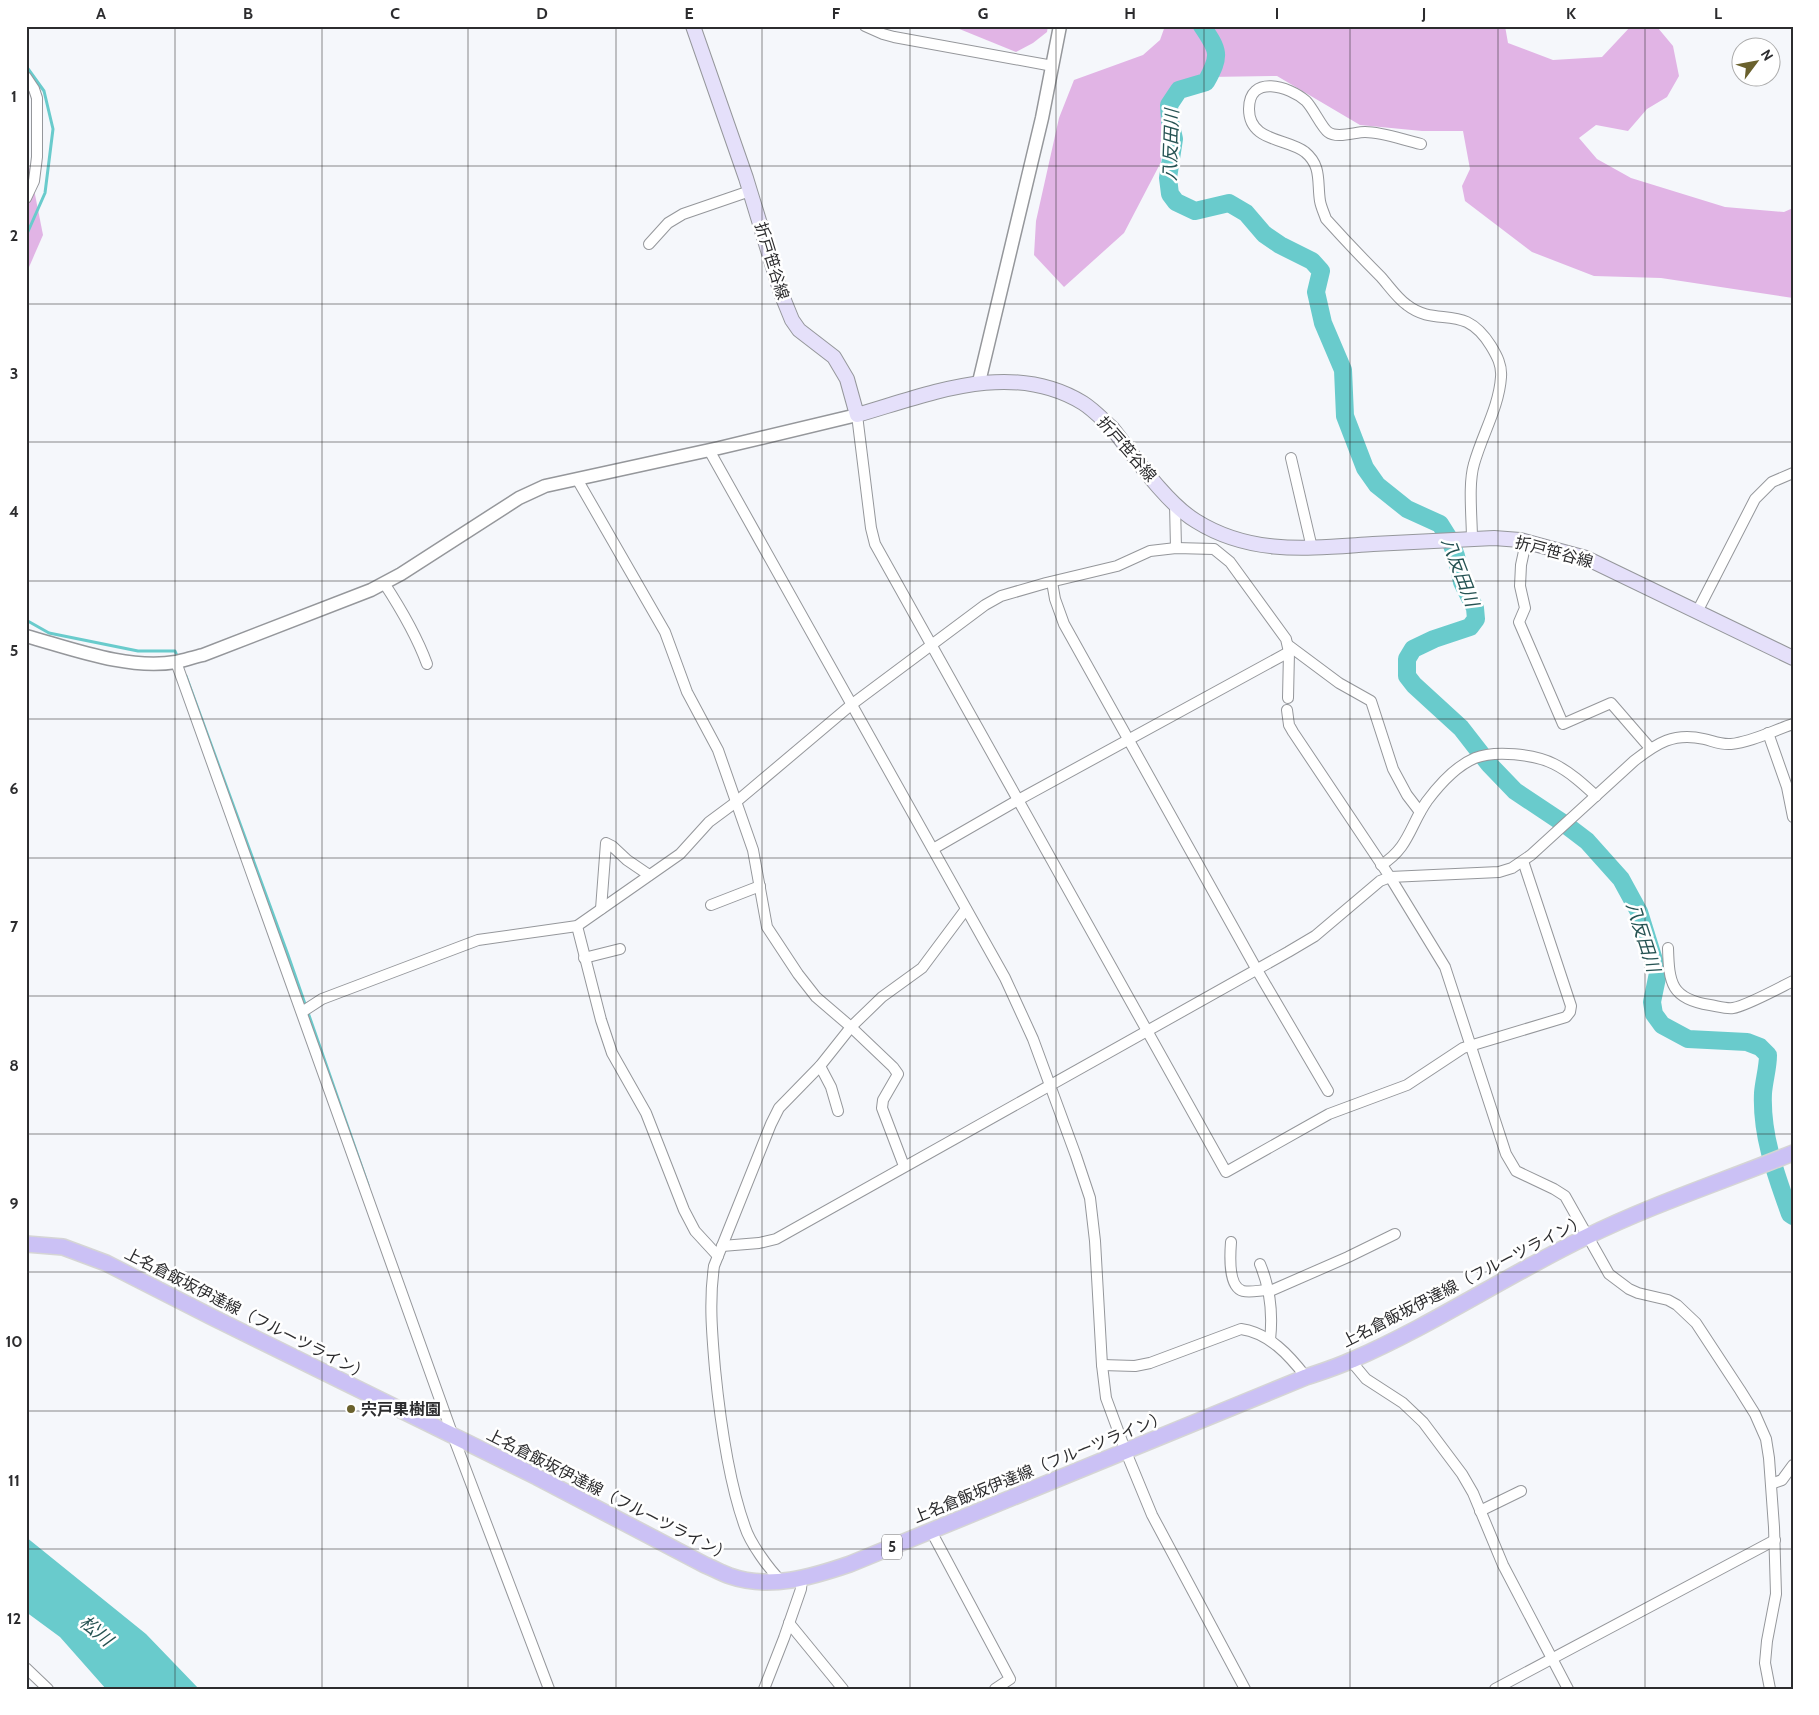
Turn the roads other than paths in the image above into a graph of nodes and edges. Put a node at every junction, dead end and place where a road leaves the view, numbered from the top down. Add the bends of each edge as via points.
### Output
1 (693, 26) edge
2 (865, 26) edge
3 (1060, 26) edge
4 (1053, 66) junction
5 (26, 77) edge
6 (1421, 144) dead end
7 (750, 191) junction
8 (26, 198) edge
9 (649, 244) dead end
10 (979, 382) junction
11 (857, 415) junction
12 (709, 450) junction
13 (1292, 458) dead end
14 (1793, 473) edge
15 (577, 479) junction
16 (1175, 504) junction
17 (1226, 536) junction
18 (1472, 540) junction
19 (1526, 542) junction
20 (1176, 548) junction
21 (1312, 548) junction
22 (1214, 549) junction
23 (1052, 582) junction
24 (384, 583) junction
25 (1698, 612) junction
26 (26, 636) edge
27 (932, 644) junction
28 (1288, 648) junction
29 (1793, 658) edge
30 (176, 662) junction
31 (428, 664) dead end
32 (1288, 698) dead end
33 (851, 705) junction
34 (1287, 710) dead end
35 (1793, 724) edge
36 (1768, 733) junction
37 (1129, 740) junction
38 (1650, 748) junction
39 (1596, 796) junction
40 (1018, 800) junction
41 (736, 802) junction
42 (1420, 812) junction
43 (1793, 817) edge
44 (933, 850) junction
45 (1523, 861) junction
46 (1381, 864) junction
47 (649, 875) junction
48 (1390, 877) junction
49 (760, 886) junction
50 (711, 905) dead end
51 (601, 909) junction
52 (966, 909) junction
53 (577, 926) junction
54 (1668, 948) dead end
55 (620, 949) dead end
56 (584, 958) junction
57 (1257, 970) junction
58 (1793, 982) edge
59 (302, 1012) junction
60 (851, 1027) junction
61 (1147, 1031) junction
62 (1471, 1045) junction
63 (820, 1066) junction
64 (1050, 1086) junction
65 (1328, 1091) dead end
66 (838, 1110) dead end
67 (1793, 1153) edge
68 (904, 1166) junction
69 (1394, 1234) dead end
70 (1587, 1236) junction
71 (1231, 1242) dead end
72 (26, 1244) edge
73 (722, 1246) junction
74 (718, 1256) junction
75 (1260, 1264) dead end
76 (1268, 1291) junction
77 (1270, 1340) junction
78 (1351, 1361) junction
79 (1102, 1365) junction
80 (1306, 1377) junction
81 (453, 1436) junction
82 (1126, 1452) junction
83 (1793, 1465) edge
84 (1771, 1484) junction
85 (1521, 1491) dead end
86 (1480, 1511) junction
87 (931, 1531) junction
88 (1775, 1540) junction
89 (802, 1579) junction
90 (781, 1581) junction
91 (789, 1623) junction
92 (1553, 1658) junction
93 (26, 1668) edge
94 (48, 1689) edge
95 (549, 1689) edge
96 (764, 1689) edge
97 (843, 1689) edge
98 (995, 1689) edge
99 (1245, 1689) edge
100 (1495, 1689) edge
101 (1568, 1689) edge
102 (1770, 1689) edge

1 - 7 main road, 折戸笹谷線
2 - 4 street via 894,37
3 - 4 street
4 - 10 street
5 - 8 street via 37,98 37,157 34,181
6 - 18 street via 1366,132 1336,135 1327,132 1306,101 1278,87 1263,86 1256,90 1249,109 1257,130 1274,140 1296,146 1306,154 1318,170 1320,202 1326,219 1406,305 1424,315 1462,319 1473,324 1496,354 1501,366 1497,398 1473,467
7 - 9 street via 683,214 668,223
7 - 11 main road, 折戸笹谷線 via 792,320 798,330 834,357 847,379
10 - 11 main road, 折戸笹谷線
10 - 16 main road, 折戸笹谷線 via 1039,386 1083,403 1112,428
11 - 12 street
11 - 27 street via 875,544
12 - 15 street
12 - 33 street
13 - 21 street
14 - 25 street via 1772,482 1755,499
15 - 24 street via 545,486 518,498
15 - 41 street via 665,632 687,692 718,750
16 - 17 main road, 折戸笹谷線 via 1195,520
16 - 20 street
17 - 21 main road, 折戸笹谷線 via 1265,546
17 - 22 street
18 - 19 main road, 折戸笹谷線 via 1494,538
18 - 21 main road, 折戸笹谷線
19 - 25 main road, 折戸笹谷線 via 1586,558
19 - 38 street via 1520,586 1525,608 1519,622 1563,724 1611,703
20 - 22 street
20 - 23 street via 1150,551 1117,566
22 - 28 street via 1230,562 1286,640
23 - 27 street via 1001,596
23 - 37 street via 1064,624
24 - 30 street via 202,655
24 - 31 street via 407,619
25 - 29 main road, 折戸笹谷線
26 - 30 street via 110,659
27 - 33 street
27 - 40 street
28 - 32 street
28 - 37 street
28 - 42 street via 1370,701 1393,769
30 - 59 street
33 - 41 street
33 - 44 street
34 - 46 street via 1289,725
35 - 36 street
36 - 38 street via 1728,745 1675,737
36 - 43 street via 1787,787
37 - 40 street
37 - 57 street
38 - 39 street
39 - 42 street via 1577,778 1540,758 1490,755 1476,758 1448,777
39 - 45 street
40 - 44 street
40 - 61 street
41 - 47 street via 710,822 680,854
41 - 49 street via 753,850
42 - 46 street via 1405,843
44 - 52 street
45 - 48 street via 1499,872
45 - 62 street via 1571,1006 1570,1012 1561,1019
46 - 48 street
47 - 51 street
47 - 51 street via 606,843
48 - 57 street via 1380,881 1315,936
48 - 62 street via 1445,967
49 - 50 street
49 - 60 street via 767,927 816,997
51 - 53 street
52 - 60 street via 922,968 882,996
52 - 64 street via 1005,978
53 - 56 street
53 - 59 street via 478,940 322,999
54 - 58 street via 1673,984 1692,1002 1732,1008
55 - 56 street
56 - 74 street via 612,1052 646,1113 684,1210 695,1230
57 - 61 street
57 - 65 street
59 - 81 street
60 - 63 street
60 - 68 street via 898,1074 883,1100 882,1108
61 - 62 street via 1226,1172 1329,1114 1407,1085
61 - 64 street
62 - 70 street via 1512,1168 1565,1196
63 - 66 street
63 - 73 street via 774,1116
64 - 68 street
64 - 79 street via 1090,1198
67 - 70 main road, 上名倉飯坂伊達線（フルーツライン） / 5
68 - 73 street via 773,1240
69 - 76 street
70 - 78 main road, 上名倉飯坂伊達線（フルーツライン） / 5
70 - 84 street via 1609,1274 1620,1284 1638,1293 1668,1300 1696,1323 1762,1430 1768,1448
71 - 76 street via 1232,1279 1238,1288
72 - 81 main road, 上名倉飯坂伊達線（フルーツライン） / 5 via 63,1247 106,1263
73 - 74 street
74 - 90 street via 710,1298 721,1422 745,1529
75 - 76 street via 1268,1282
76 - 77 street via 1272,1321
77 - 79 street via 1241,1329 1150,1363
77 - 80 street via 1292,1359
78 - 80 main road, 上名倉飯坂伊達線（フルーツライン） / 5
78 - 86 street via 1366,1379 1403,1403 1423,1422 1462,1474
79 - 82 street via 1106,1398
80 - 82 main road, 上名倉飯坂伊達線（フルーツライン） / 5
81 - 90 main road, 上名倉飯坂伊達線（フルーツライン） / 5 via 730,1576 749,1581
81 - 95 street
82 - 87 main road, 上名倉飯坂伊達線（フルーツライン） / 5
82 - 99 street via 1152,1515
83 - 84 street via 1782,1480
84 - 88 street
85 - 86 street
86 - 92 street via 1503,1565
87 - 89 main road, 上名倉飯坂伊達線（フルーツライン） / 5 via 850,1564
87 - 98 street via 1010,1678
88 - 92 street
88 - 102 street via 1776,1594 1765,1663
89 - 90 main road, 上名倉飯坂伊達線（フルーツライン） / 5
89 - 91 street
91 - 96 street
91 - 97 street
92 - 100 street
92 - 101 street
93 - 94 street

